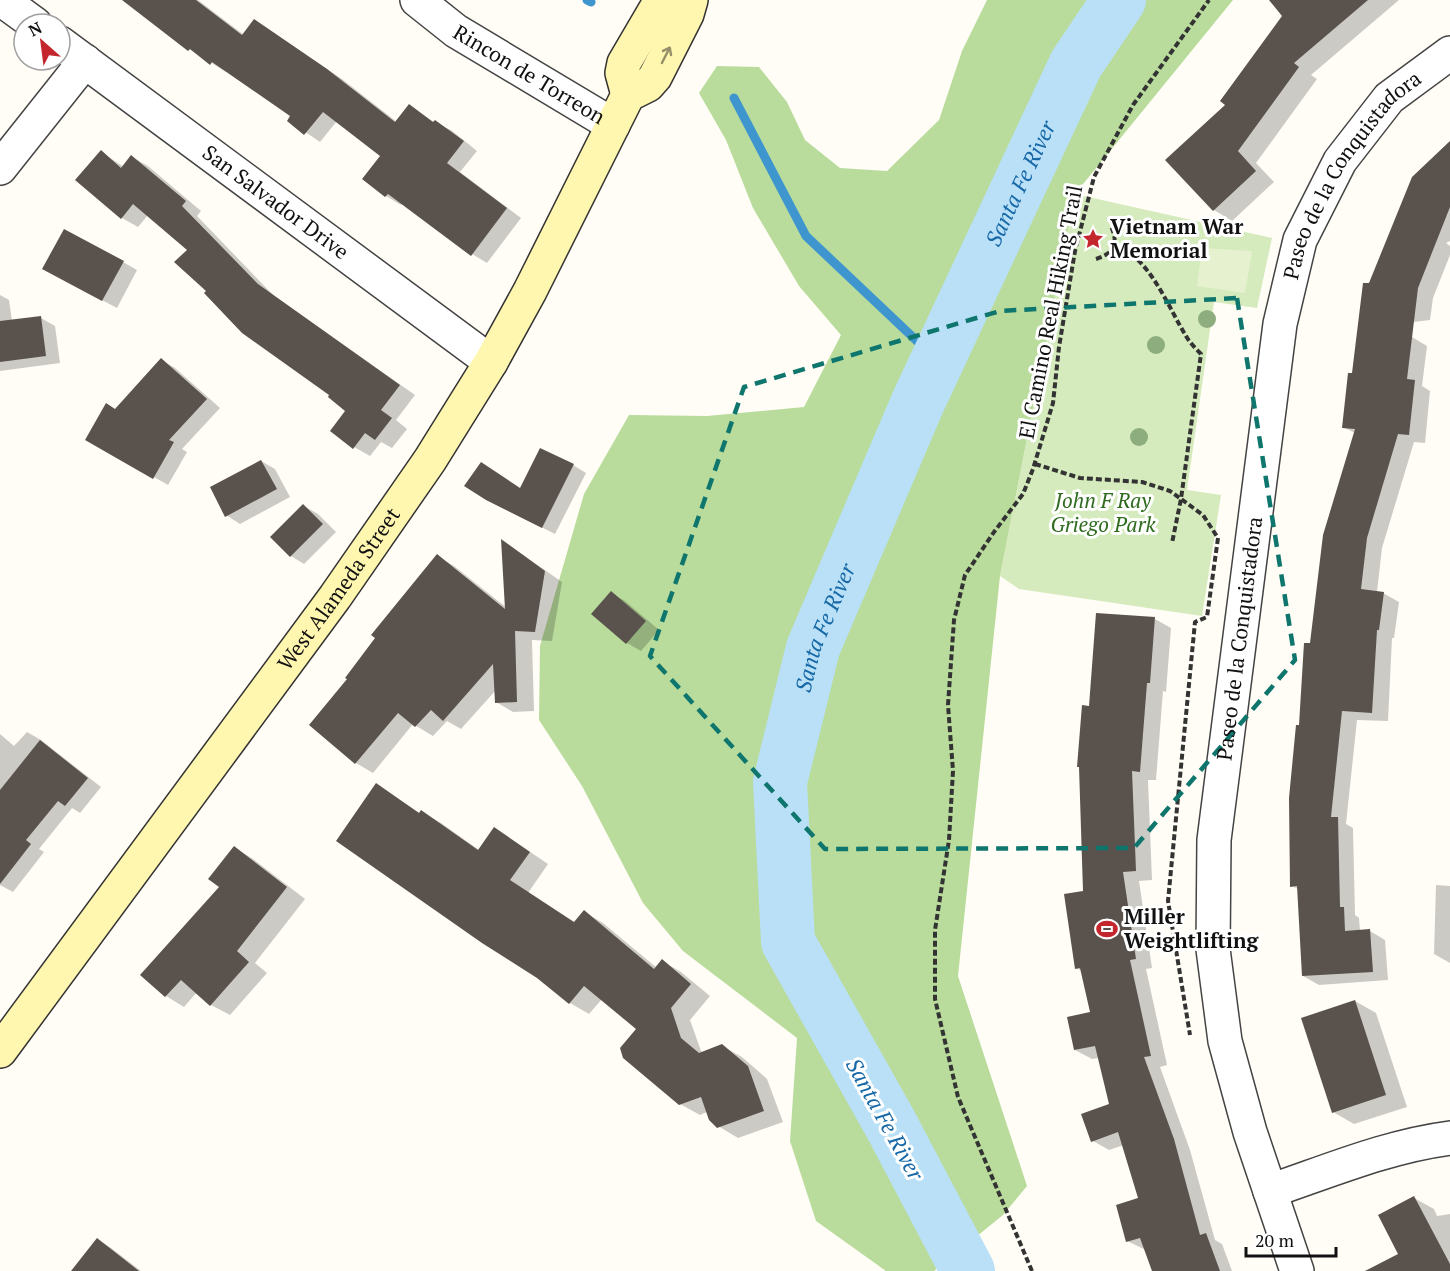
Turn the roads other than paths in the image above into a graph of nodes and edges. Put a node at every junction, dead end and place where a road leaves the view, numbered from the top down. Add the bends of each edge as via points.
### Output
1 (2, 0) edge
2 (417, 0) edge
3 (661, 0) edge
4 (691, 0) edge
5 (18, 12) edge
6 (73, 52) edge
7 (1450, 53) edge
8 (628, 95) junction
9 (613, 125) junction
10 (0, 168) edge
11 (490, 362) junction
12 (0, 1051) edge
13 (1450, 1138) edge
14 (1270, 1191) junction
15 (1297, 1271) edge

1 - 5 street
2 - 9 street, Rincon de Torreon via 456,32
3 - 8 street via 624,63 622,73
8 -> 4 street via 655,77
6 - 10 street
6 - 11 street, San Salvador Drive
7 - 14 street, Paseo de la Conquistadora via 1389,98 1340,161 1300,240 1280,324 1214,840 1213,938 1225,1041
8 - 9 street, West Alameda Street
9 - 11 street, West Alameda Street via 531,291
11 - 12 street, West Alameda Street via 368,552
13 - 14 street via 1390,1151
14 - 15 street, Paseo de la Conquistadora

